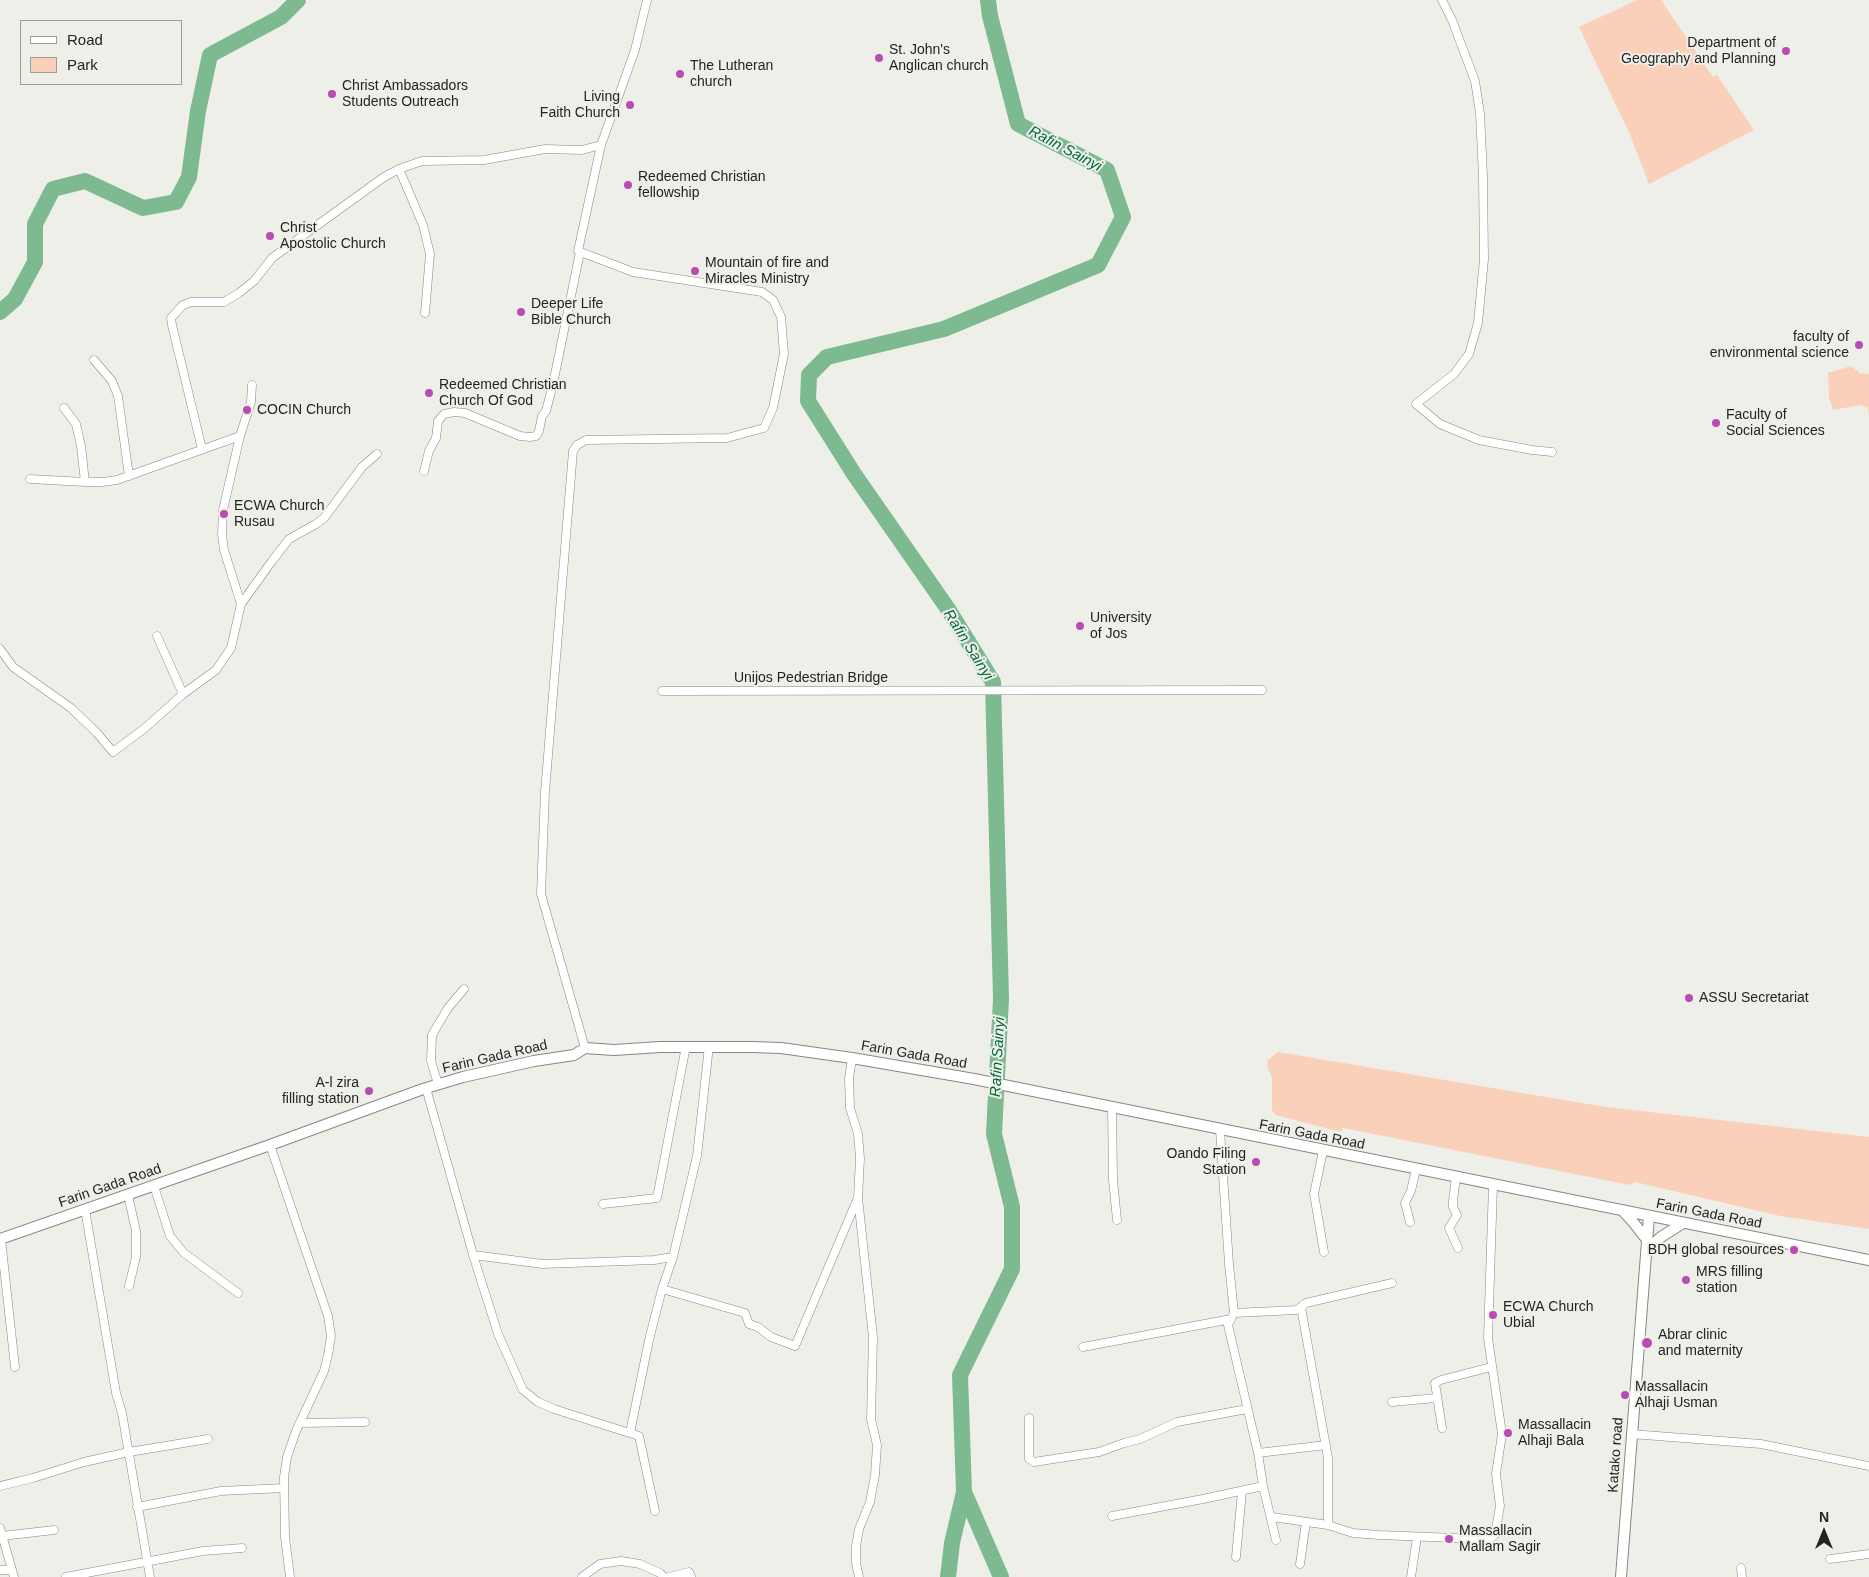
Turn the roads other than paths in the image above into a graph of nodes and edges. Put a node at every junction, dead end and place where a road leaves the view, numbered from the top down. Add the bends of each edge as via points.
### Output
1 (647, 0) edge
2 (1442, 0) edge
3 (601, 146) junction
4 (400, 169) junction
5 (580, 252) junction
6 (425, 313) dead end
7 (94, 360) dead end
8 (252, 386) dead end
9 (64, 408) dead end
10 (240, 436) junction
11 (202, 449) junction
12 (1552, 452) dead end
13 (377, 454) dead end
14 (424, 471) dead end
15 (128, 476) junction
16 (30, 479) dead end
17 (85, 482) junction
18 (241, 604) junction
19 (157, 636) dead end
20 (0, 649) edge
21 (1262, 690) dead end
22 (662, 691) dead end
23 (184, 694) junction
24 (464, 989) dead end
25 (686, 1046) junction
26 (709, 1046) junction
27 (585, 1048) junction
28 (852, 1058) junction
29 (438, 1084) junction
30 (426, 1088) junction
31 (1112, 1108) junction
32 (1220, 1130) junction
33 (270, 1145) junction
34 (1323, 1151) junction
35 (1416, 1170) junction
36 (1456, 1177) junction
37 (1493, 1185) junction
38 (154, 1186) junction
39 (128, 1195) junction
40 (858, 1198) junction
41 (603, 1204) dead end
42 (85, 1209) junction
43 (1622, 1210) junction
44 (1649, 1216) junction
45 (1117, 1220) dead end
46 (1410, 1222) dead end
47 (1683, 1223) junction
48 (0, 1239) edge
49 (1648, 1245) junction
50 (1458, 1248) dead end
51 (1324, 1252) dead end
52 (473, 1255) junction
53 (673, 1257) junction
54 (1869, 1260) edge
55 (1392, 1283) dead end
56 (129, 1286) dead end
57 (662, 1289) junction
58 (238, 1293) dead end
59 (1301, 1307) junction
60 (1233, 1316) junction
61 (1083, 1347) dead end
62 (1491, 1367) junction
63 (15, 1368) dead end
64 (1437, 1398) junction
65 (1392, 1402) dead end
66 (1247, 1409) junction
67 (1029, 1418) dead end
68 (365, 1422) dead end
69 (300, 1423) junction
70 (1442, 1428) dead end
71 (630, 1433) junction
72 (1631, 1434) junction
73 (208, 1439) dead end
74 (1326, 1446) junction
75 (129, 1452) junction
76 (1258, 1454) junction
77 (1869, 1466) edge
78 (0, 1486) edge
79 (1263, 1486) junction
80 (284, 1488) junction
81 (1242, 1491) junction
82 (137, 1507) junction
83 (655, 1511) dead end
84 (1112, 1516) dead end
85 (1272, 1518) junction
86 (1306, 1522) junction
87 (1328, 1526) junction
88 (0, 1528) edge
89 (54, 1530) dead end
90 (2, 1536) junction
91 (1417, 1537) junction
92 (1276, 1540) dead end
93 (242, 1548) dead end
94 (1869, 1554) edge
95 (1236, 1557) dead end
96 (1830, 1559) dead end
97 (148, 1561) junction
98 (1300, 1564) dead end
99 (1741, 1568) dead end
100 (0, 1570) edge
101 (13, 1574) edge
102 (66, 1577) edge
103 (150, 1577) edge
104 (290, 1577) edge
105 (582, 1577) edge
106 (664, 1577) edge
107 (669, 1577) edge
108 (691, 1577) edge
109 (859, 1577) edge
110 (1411, 1577) edge
111 (1621, 1577) edge
112 (1742, 1577) edge

1 - 3 street via 635,50
2 - 12 street via 1475,81 1479,105 1484,259 1478,323 1469,354 1454,374 1416,404 1440,424 1479,440
3 - 4 street via 582,150 545,149 484,160 422,161
3 - 5 street
4 - 6 street via 423,226 430,254
4 - 11 street via 384,177 272,258 254,281 239,293 224,302 191,302 174,312 172,325
5 - 14 street via 553,384 536,436 520,436 465,413 444,414 438,421 436,438
5 - 27 street via 633,272 762,292 773,300 781,317 784,354 773,408 764,428 727,438 586,440 574,451 545,792 541,894
7 - 15 street via 112,382 118,396
8 - 10 street via 249,410
9 - 17 street via 76,424
10 - 11 street
10 - 18 street via 223,510 222,535
11 - 15 street
13 - 18 street via 362,466 324,518 288,539
15 - 17 street
16 - 17 street
18 - 23 street via 231,648 224,660
19 - 23 street
20 - 23 street via 13,667 71,708 113,752
21 - 22 street, Unijos Pedestrian Bridge
24 - 29 street via 432,1035 431,1061
25 - 26 main road, Farin Gada Road
25 - 27 main road, Farin Gada Road via 614,1050
25 - 41 street via 656,1198
26 - 28 main road, Farin Gada Road via 781,1048
26 - 53 street via 697,1156
27 - 29 main road, Farin Gada Road via 574,1055 499,1068
28 - 31 main road, Farin Gada Road
28 - 40 street via 850,1108 860,1150
29 - 30 main road, Farin Gada Road
30 - 33 main road, Farin Gada Road
30 - 52 street
31 - 32 main road, Farin Gada Road
31 - 45 street
32 - 34 main road, Farin Gada Road
32 - 60 street
33 - 38 main road, Farin Gada Road
33 - 69 street via 328,1316 331,1336 324,1372
34 - 35 main road, Farin Gada Road
34 - 51 street via 1314,1194
35 - 36 main road, Farin Gada Road
35 - 46 street via 1405,1203
36 - 37 main road, Farin Gada Road
36 - 50 street via 1452,1201 1457,1215 1449,1228
37 - 43 main road, Farin Gada Road
37 - 62 street via 1488,1297
38 - 39 main road, Farin Gada Road
38 - 58 street via 170,1236 184,1253
39 - 42 main road, Farin Gada Road
39 - 56 street via 136,1231 136,1257
40 - 57 street via 795,1346 749,1324 745,1313
40 - 109 street via 873,1336 871,1419 877,1445 870,1502 856,1546
42 - 48 main road, Farin Gada Road
42 - 75 street
43 - 44 main road, Farin Gada Road
43 - 49 main road
44 - 47 main road, Farin Gada Road
44 - 49 main road, Katako road
47 - 49 main road
47 - 54 main road, Farin Gada Road
48 - 63 street
49 - 72 main road, Katako road
52 - 53 street via 543,1264
52 - 71 street via 498,1334 523,1390 554,1409
53 - 57 street
55 - 59 street via 1306,1303
57 - 71 street
59 - 60 street
59 - 74 street
60 - 61 street
60 - 66 street via 1228,1325
62 - 64 street via 1435,1383
62 - 91 street via 1502,1434 1496,1474 1500,1506 1495,1534 1481,1539
64 - 65 street
64 - 70 street
66 - 67 street via 1177,1422 1140,1439 1099,1452 1034,1462 1029,1459
66 - 76 street
68 - 69 street
69 - 80 street via 287,1457
71 - 83 street via 639,1436
72 - 77 street via 1761,1444
72 - 111 main road, Katako road
73 - 75 street
74 - 76 street
74 - 87 street
75 - 78 street
75 - 82 street
76 - 79 street
79 - 81 street
79 - 85 street
80 - 82 street via 221,1491
80 - 104 street
81 - 84 street
81 - 95 street
82 - 97 street
85 - 86 street
85 - 92 street
86 - 87 street
86 - 98 street
87 - 91 street via 1353,1533
88 - 90 street
89 - 90 street
90 - 101 street
91 - 110 street
93 - 97 street via 203,1550
94 - 96 street
97 - 102 street
97 - 103 street
99 - 112 street
100 - 101 street
105 - 106 street via 600,1564 620,1561 640,1564
107 - 108 street via 689,1572

